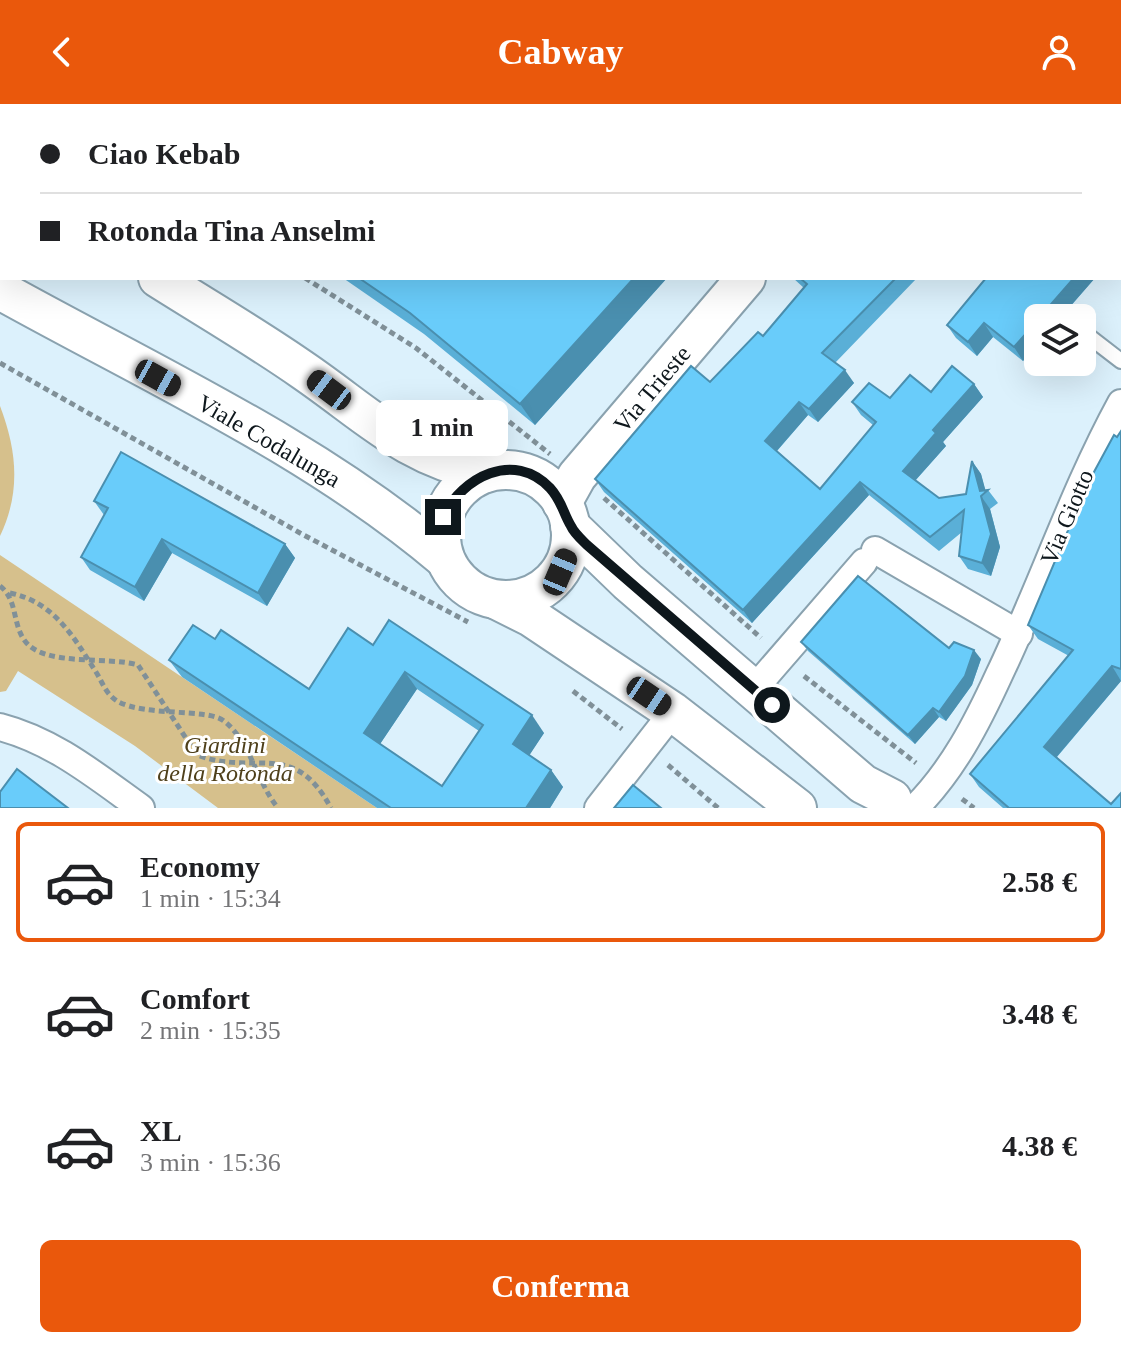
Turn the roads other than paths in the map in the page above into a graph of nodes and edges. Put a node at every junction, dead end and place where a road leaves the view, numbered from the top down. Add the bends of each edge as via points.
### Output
1 (161, 280) edge
2 (744, 280) edge
3 (0, 290) edge
4 (1096, 342) edge
5 (1121, 361) edge
6 (1121, 403) edge
7 (485, 473) junction
8 (566, 514) junction
9 (445, 559) junction
10 (485, 612) junction
11 (1019, 634) junction
12 (754, 689) junction
13 (673, 712) junction
14 (0, 727) edge
15 (896, 806) edge
16 (141, 808) edge
17 (598, 808) edge
18 (797, 808) edge

1 - 7 street via 304,371 415,451
2 - 8 street, Via Trieste via 577,476
3 - 9 street, Viale Codalunga via 308,460 391,513
4 - 5 lane
6 - 11 street, Via Giotto via 1081,483
7 - 8 street via 529,474 548,485
7 - 9 street via 467,483 448,508 441,538
8 - 10 street via 569,550 560,572 521,599
8 - 12 street via 628,582
9 - 10 street
10 - 13 street via 531,617
11 - 12 street via 870,556
11 - 15 street, Via Giotto via 959,753
12 - 15 street via 863,784
13 - 17 street
13 - 18 street
14 - 16 street via 56,749

